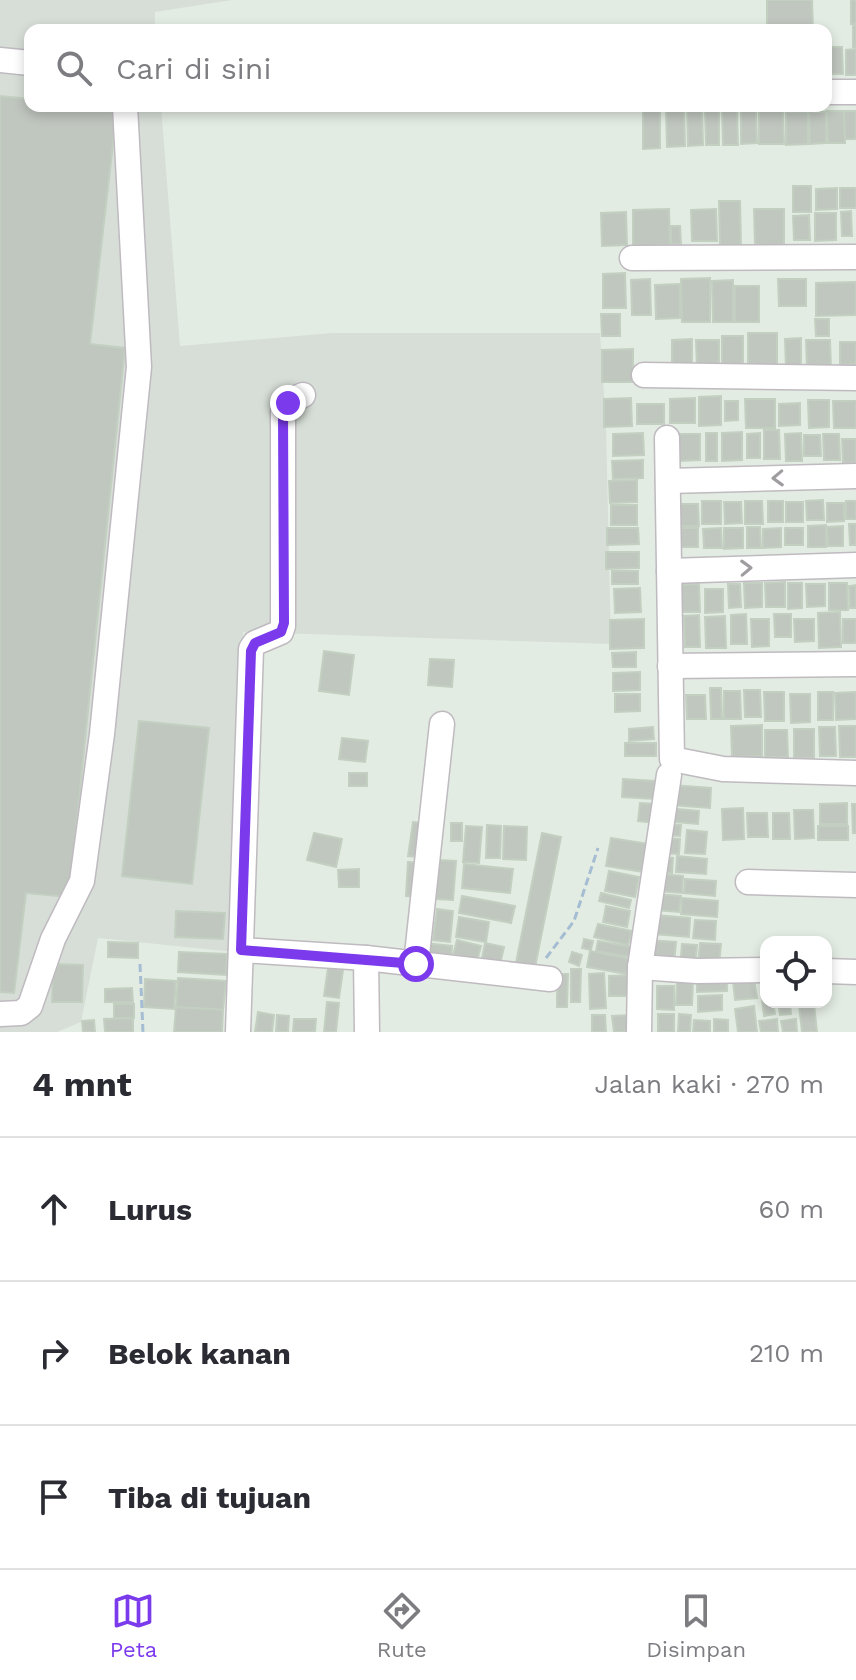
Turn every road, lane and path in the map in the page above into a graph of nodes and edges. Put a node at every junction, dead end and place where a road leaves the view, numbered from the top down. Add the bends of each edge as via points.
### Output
1 (0, 60) edge
2 (24, 62) edge
3 (832, 92) edge
4 (856, 92) edge
5 (125, 112) edge
6 (856, 257) edge
7 (632, 258) dead end
8 (644, 375) dead end
9 (856, 378) edge
10 (303, 395) dead end
11 (667, 438) dead end
12 (856, 476) edge
13 (668, 481) junction
14 (856, 565) edge
15 (669, 571) junction
16 (856, 664) edge
17 (670, 666) junction
18 (442, 724) dead end
19 (856, 773) edge
20 (669, 775) dead end
21 (598, 848) dead end
22 (748, 882) dead end
23 (856, 885) edge
24 (241, 950) junction
25 (366, 958) junction
26 (140, 964) dead end
27 (416, 964) junction
28 (640, 967) junction
29 (760, 970) edge
30 (832, 971) edge
31 (856, 972) edge
32 (542, 979) joint
33 (0, 1014) edge
34 (143, 1032) edge
35 (238, 1032) edge
36 (367, 1032) edge
37 (639, 1032) edge

1 - 2 street
3 - 4 street
5 - 33 street via 139,367 82,881 53,939 30,1006 21,1013
6 - 7 street
8 - 9 street
10 - 24 street via 283,412 283,626 251,649
11 - 13 street
12 -> 13 street
13 - 15 street
15 -> 14 street
15 - 17 street
16 - 17 street
17 - 19 street via 671,753 676,762 723,769
18 - 27 street
20 - 28 street
21 - 32 path via 574,921 543,961
22 - 23 street
24 - 25 street
24 - 35 street
25 - 27 street
25 - 36 street
26 - 34 path
27 - 32 street
28 - 29 street
28 - 37 street
30 - 31 street

